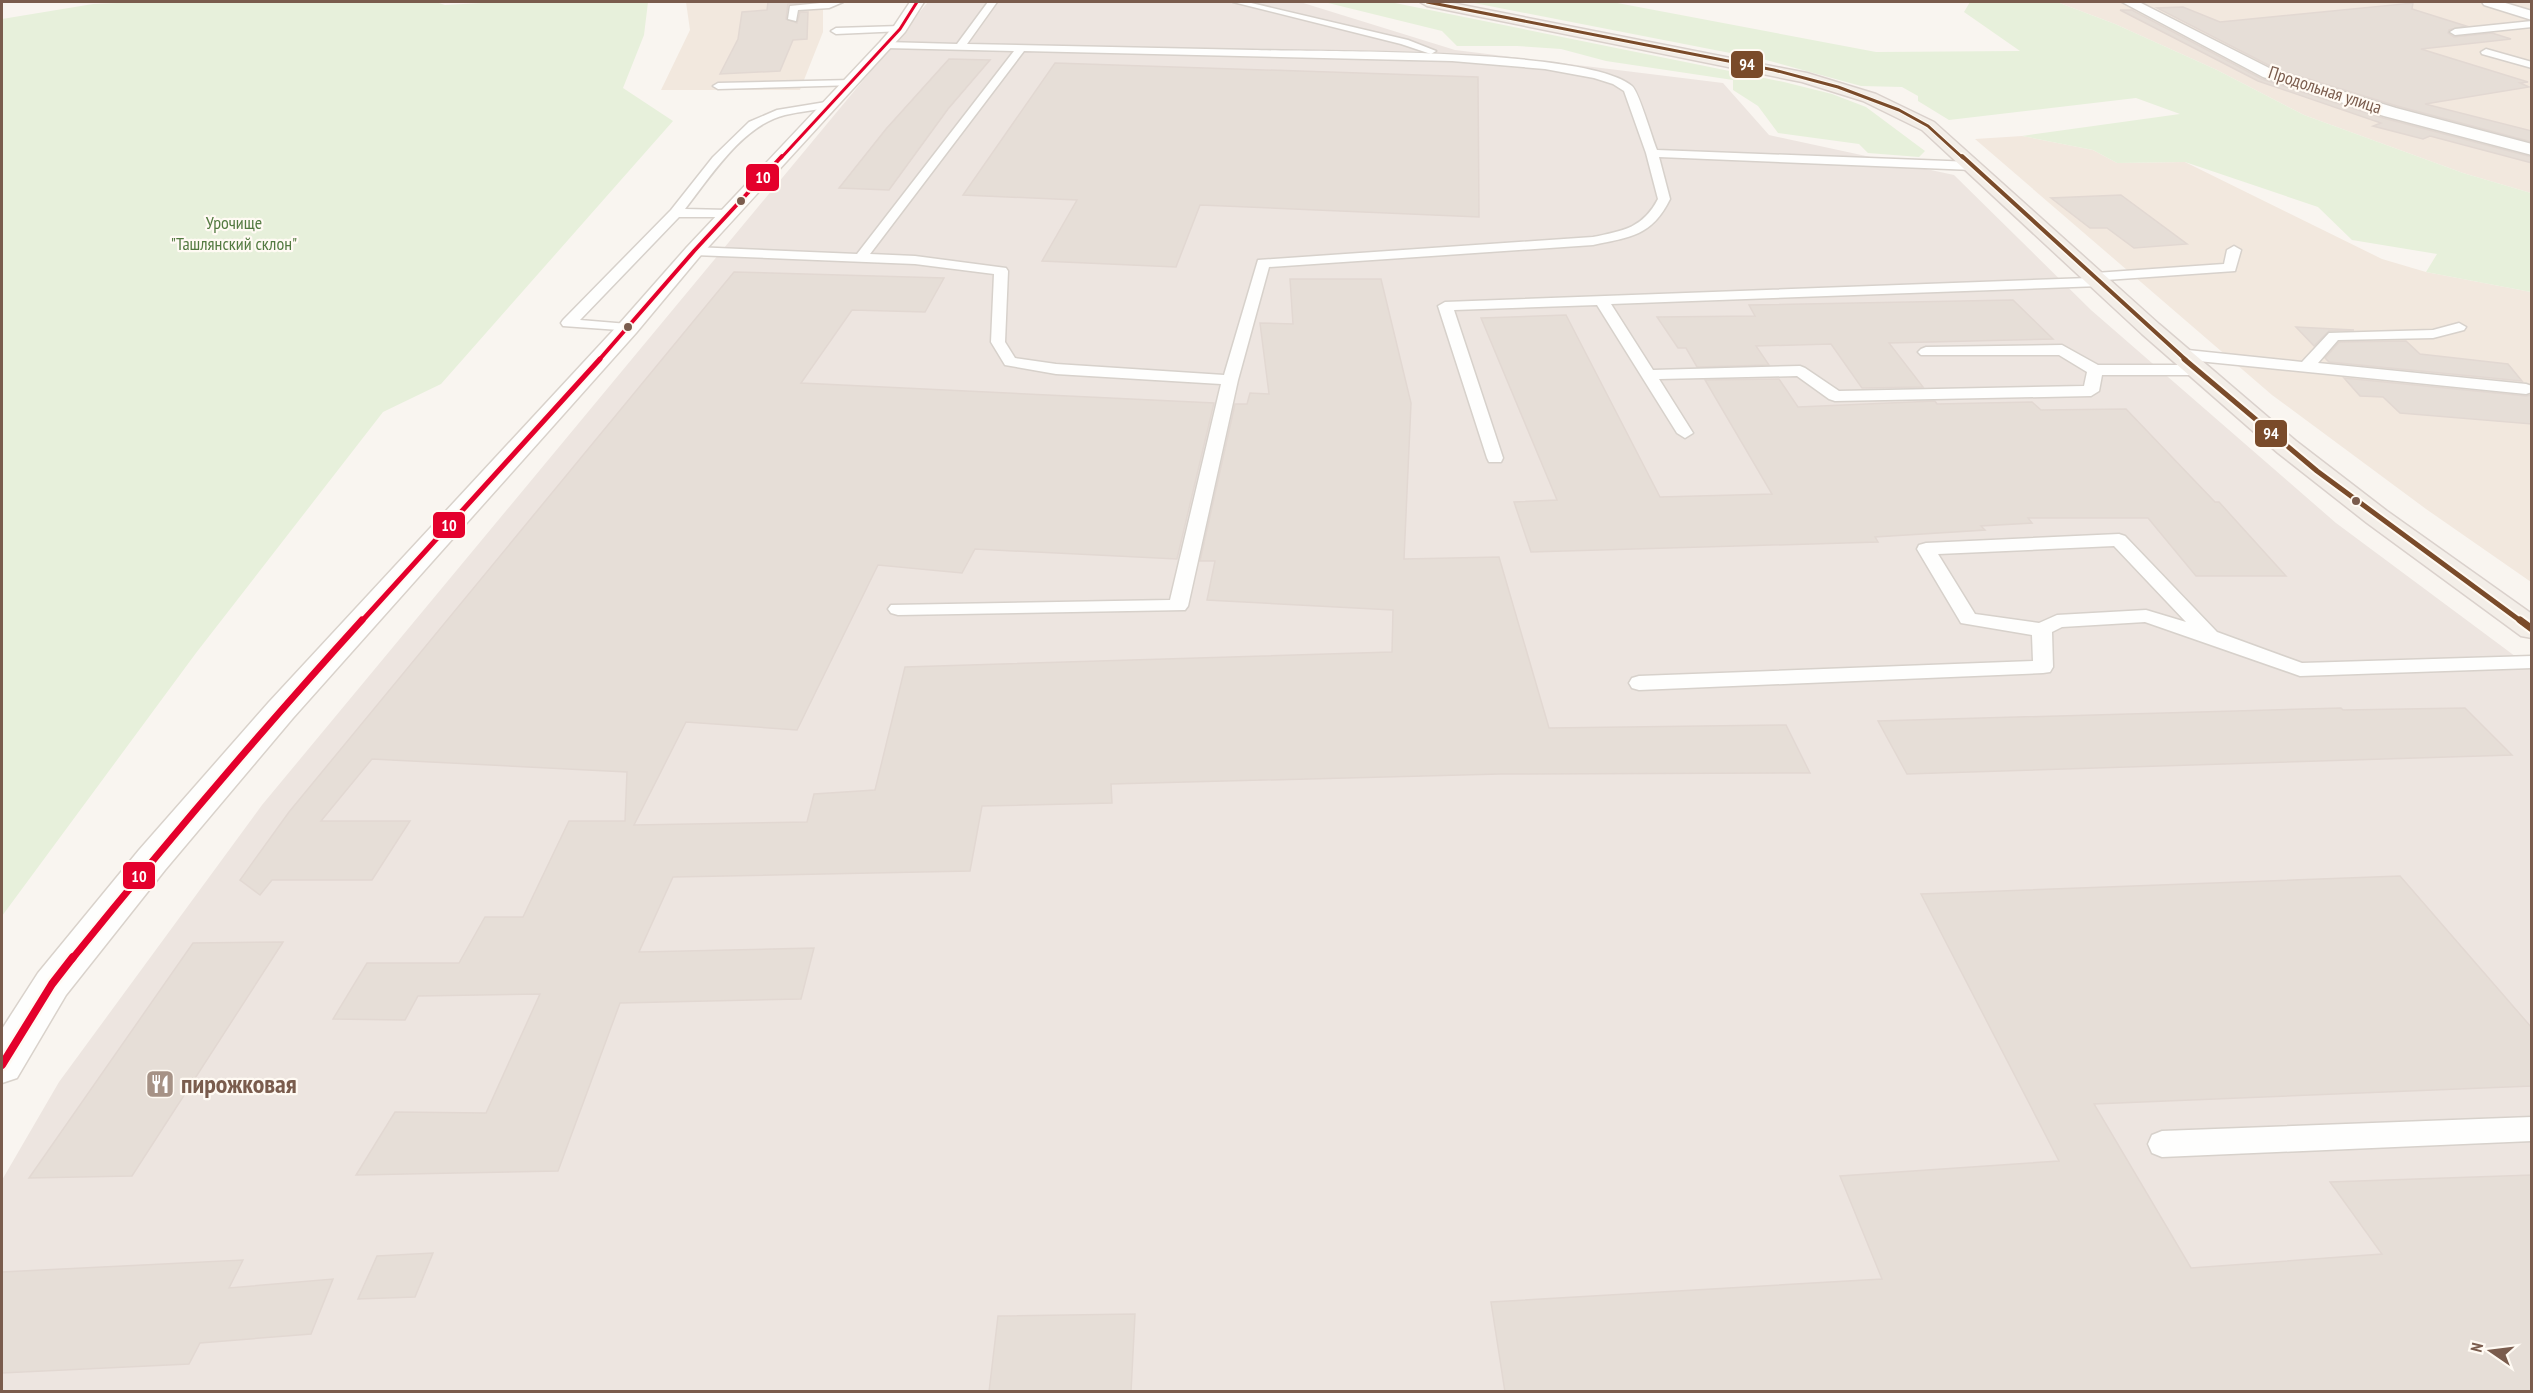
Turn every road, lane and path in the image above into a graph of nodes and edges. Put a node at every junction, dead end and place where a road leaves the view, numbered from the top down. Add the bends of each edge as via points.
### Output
1 (838, 2) edge
2 (993, 2) edge
3 (1238, 2) edge
4 (1427, 2) edge
5 (2129, 2) edge
6 (2489, 2) edge
7 (2532, 16) edge
8 (793, 19) dead end
9 (904, 19) edge
10 (2532, 24) edge
11 (836, 31) dead end
12 (2455, 32) dead end
13 (960, 46) junction
14 (1021, 48) junction
15 (2486, 52) dead end
16 (1452, 58) junction
17 (2532, 65) edge
18 (799, 68) dead end
19 (807, 82) junction
20 (852, 83) junction
21 (718, 86) dead end
22 (832, 104) junction
23 (2532, 150) edge
24 (1652, 153) junction
25 (1973, 166) junction
26 (676, 213) junction
27 (728, 214) junction
28 (2234, 250) dead end
29 (694, 251) junction
30 (861, 257) junction
31 (2097, 280) junction
32 (1602, 301) junction
33 (2458, 327) dead end
34 (628, 328) junction
35 (1926, 352) dead end
36 (2178, 354) junction
37 (2306, 367) junction
38 (2095, 370) junction
39 (2196, 370) junction
40 (1648, 375) junction
41 (1230, 380) junction
42 (2526, 389) dead end
43 (1685, 433) dead end
44 (1495, 458) dead end
45 (898, 609) dead end
46 (2532, 629) edge
47 (2042, 630) junction
48 (2211, 637) junction
49 (2532, 662) edge
50 (1639, 683) dead end
51 (2, 1065) edge
52 (2532, 1129) edge
53 (2162, 1144) dead end

1 - 8 lane via 793,8
2 - 13 lane
3 - 16 lane via 1404,42
4 - 25 main road via 1835,85 1900,108 1928,126
5 - 23 main road, Продольная улица via 2269,74
6 - 7 main road
9 - 11 lane
9 - 13 lane
9 - 20 main road
10 - 12 lane
13 - 14 lane
14 - 16 lane
14 - 30 lane
15 - 17 lane
16 - 24 lane via 1575,71 1623,83 1629,89
18 - 19 lane via 795,79
19 - 20 lane
19 - 21 lane
20 - 22 main road
22 - 26 lane via 781,112 753,124 717,160
22 - 27 main road
24 - 25 lane
24 - 41 lane via 1664,199 1656,215 1634,232 1593,241 1263,263
25 - 31 main road
26 - 27 lane
26 - 34 lane via 568,323
27 - 29 main road
28 - 31 lane via 2230,268
29 - 30 lane
29 - 34 main road
30 - 41 lane via 1001,271 998,342 1010,362 1056,369
31 - 32 lane
31 - 36 main road
32 - 40 lane
32 - 44 lane via 1445,306
33 - 37 lane via 2433,334 2334,336
34 - 51 main road via 281,710 160,851 52,984
35 - 38 lane via 2062,350
36 - 37 lane
36 - 39 main road
37 - 42 lane
38 - 39 lane
38 - 40 lane via 2091,391 1835,396 1800,371
39 - 46 main road via 2324,476
40 - 43 lane
41 - 45 lane via 1178,606
47 - 48 lane via 2057,621 2146,616
47 - 48 lane via 1968,619 1926,549 2120,540
47 - 50 lane via 2043,667
48 - 49 lane via 2300,670
52 - 53 lane

